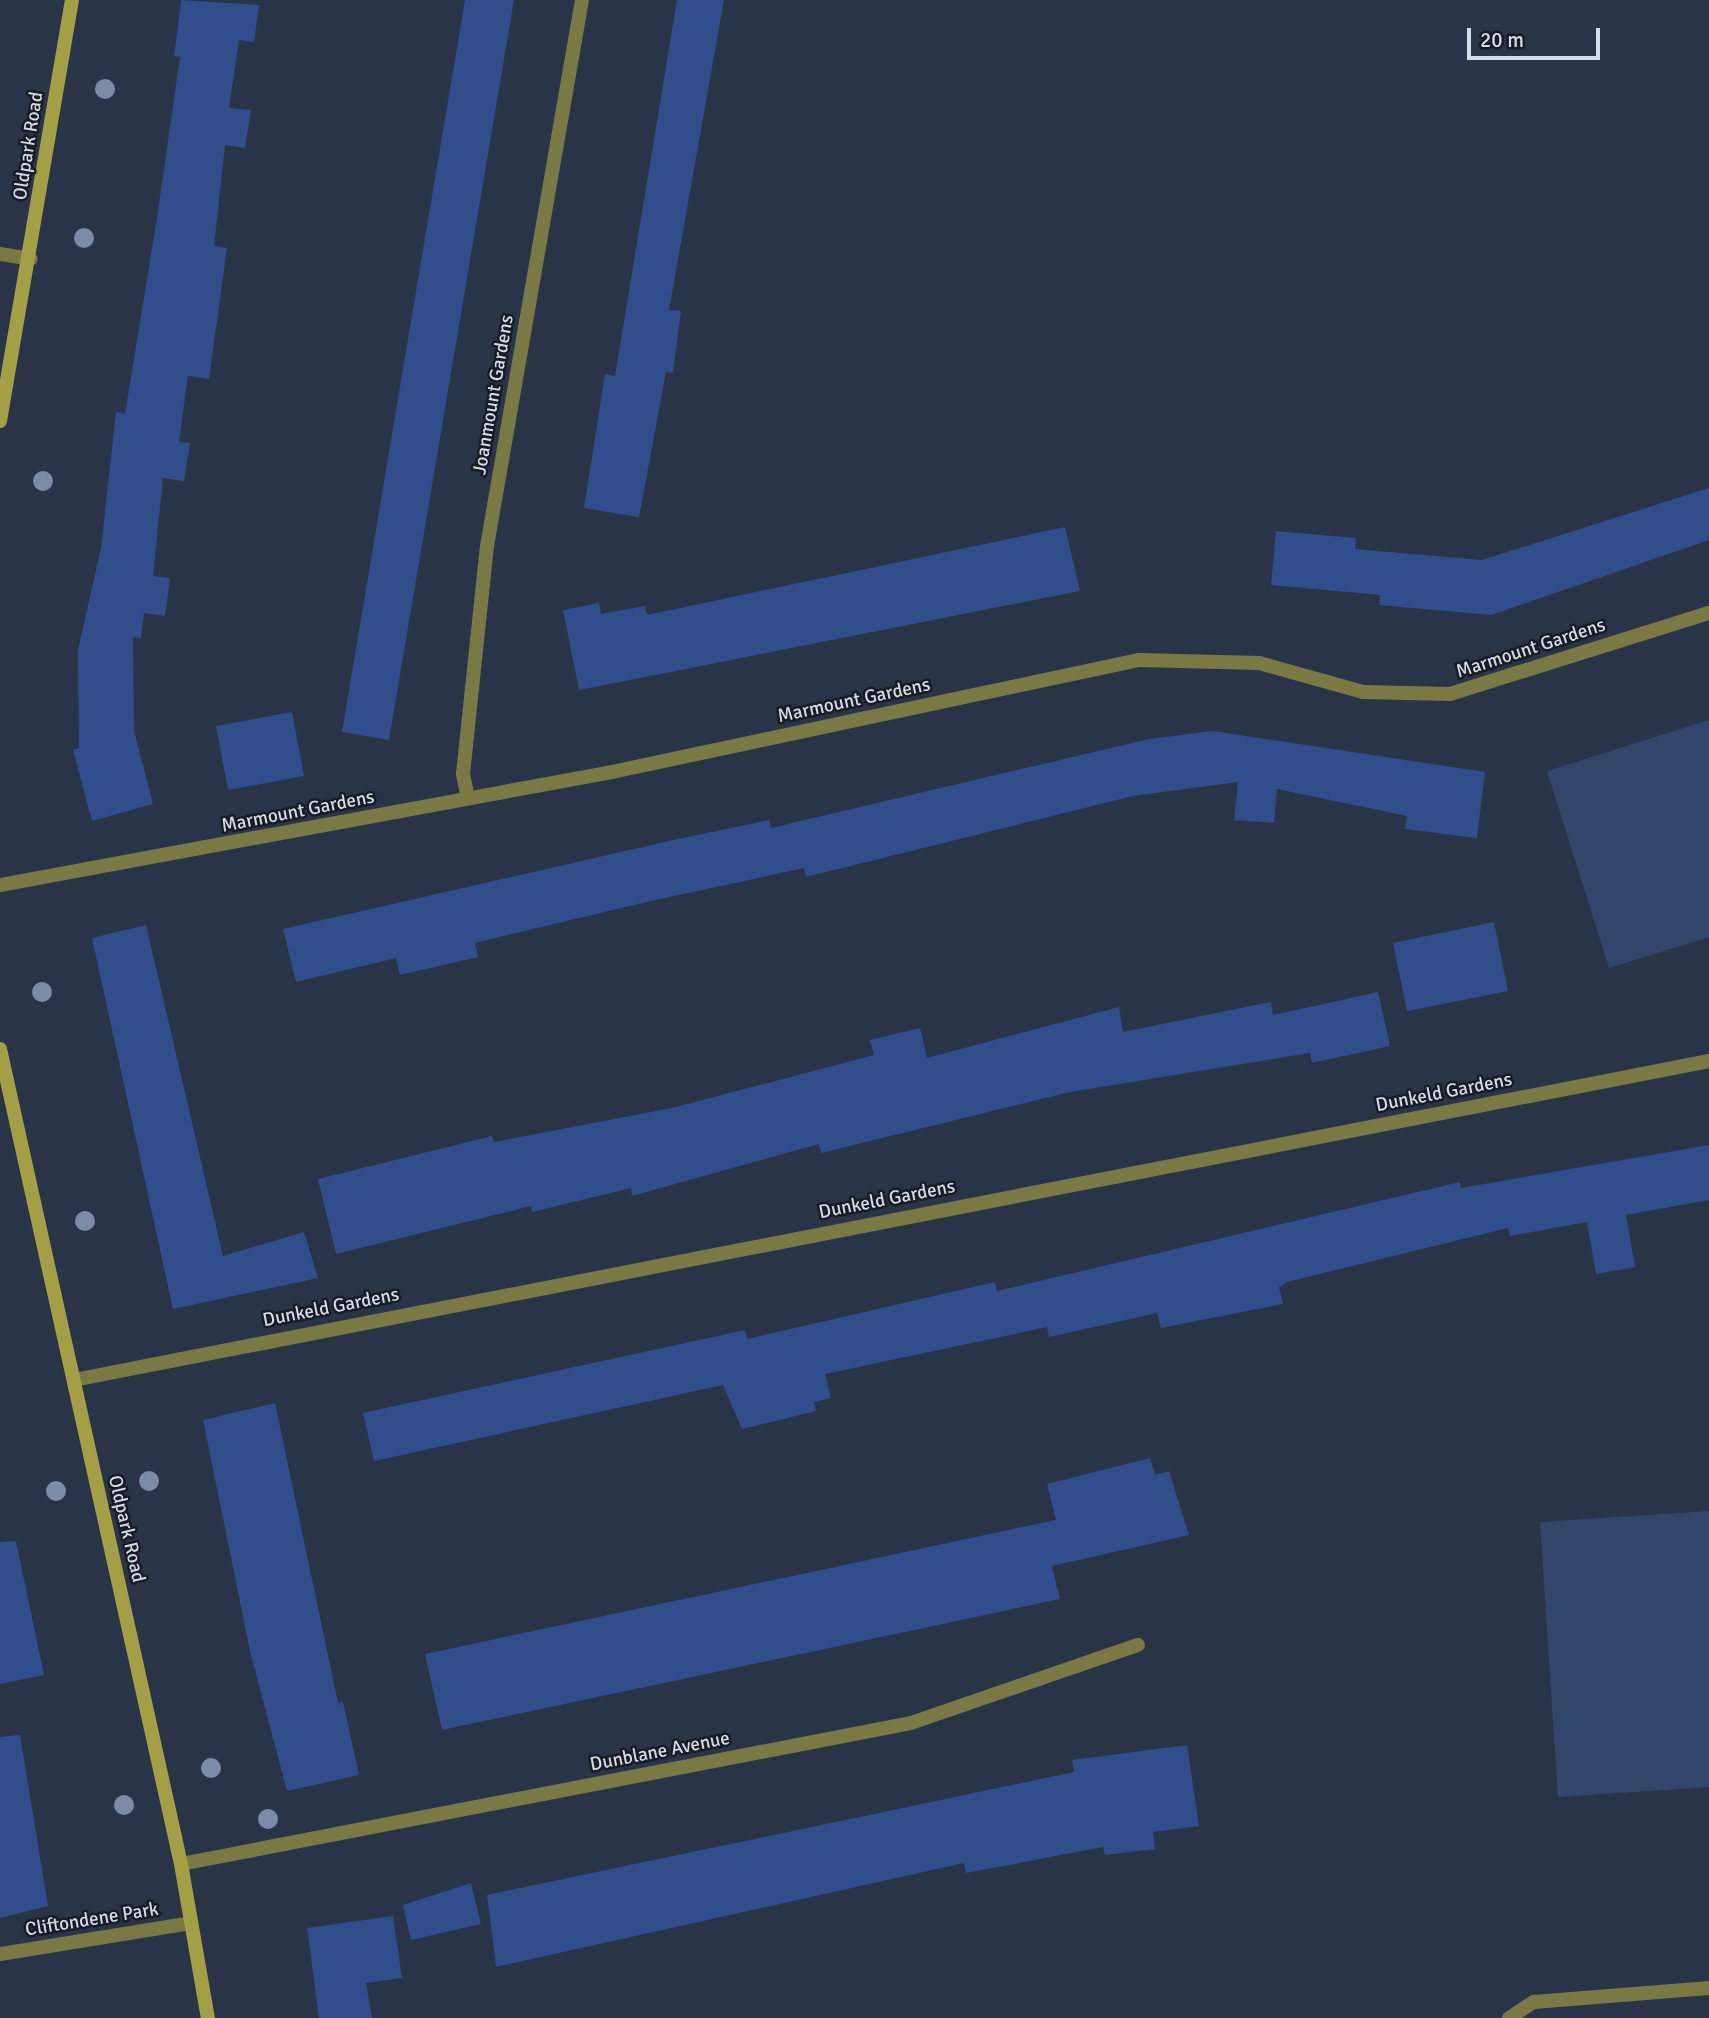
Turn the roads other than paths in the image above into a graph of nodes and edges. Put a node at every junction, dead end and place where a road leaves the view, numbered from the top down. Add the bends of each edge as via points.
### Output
1 (72, 0) edge
2 (582, 0) edge
3 (0, 254) edge
4 (30, 259) junction
5 (0, 421) edge
6 (1709, 612) edge
7 (468, 798) junction
8 (0, 885) edge
9 (0, 1049) edge
10 (1709, 1061) edge
11 (5, 1096) edge
12 (74, 1380) junction
13 (1138, 1645) dead end
14 (181, 1864) junction
15 (191, 1923) junction
16 (0, 1954) edge
17 (1709, 1988) edge
18 (208, 2018) edge
19 (1509, 2018) edge

1 - 4 main road, Oldpark Road
2 - 7 street, Joanmount Gardens via 487,546 463,774
3 - 4 street
4 - 5 main road, Oldpark Road
6 - 7 street, Marmount Gardens via 1450,695 1363,692 1259,663 1139,660
7 - 8 street, Marmount Gardens
9 - 11 main road, Oldpark Road
10 - 12 street, Dunkeld Gardens
11 - 12 main road, Oldpark Road
12 - 14 main road, Oldpark Road
13 - 14 street, Dunblane Avenue via 911,1723
14 - 15 main road, Oldpark Road
15 - 16 street, Cliftondene Park
15 - 18 main road, Oldpark Road
17 - 19 street via 1534,2002

